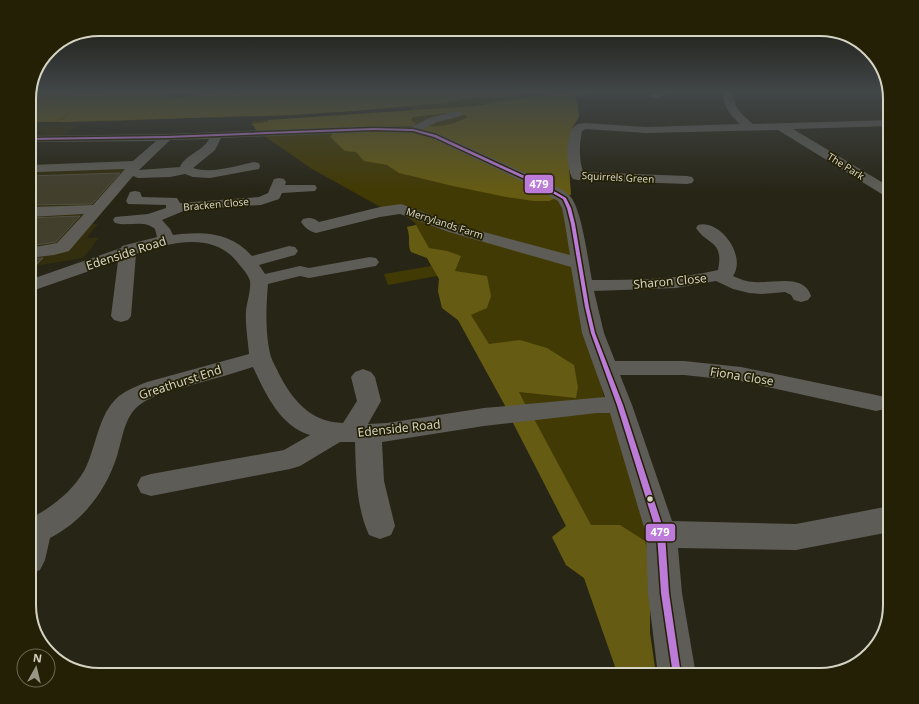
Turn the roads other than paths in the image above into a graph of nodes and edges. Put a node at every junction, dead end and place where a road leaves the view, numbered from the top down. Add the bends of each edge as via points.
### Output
1 (423, 125) edge
2 (749, 125) edge
3 (823, 125) edge
4 (782, 126) junction
5 (751, 127) junction
6 (413, 130) junction
7 (171, 135) junction
8 (217, 135) junction
9 (91, 138) junction
10 (36, 139) edge
11 (245, 141) junction
12 (211, 147) junction
13 (187, 151) dead end
14 (132, 166) junction
15 (37, 168) dead end
16 (186, 170) junction
17 (687, 180) dead end
18 (310, 188) dead end
19 (883, 189) edge
20 (135, 195) dead end
21 (97, 209) junction
22 (174, 209) junction
23 (36, 212) edge
24 (150, 219) junction
25 (121, 220) dead end
26 (309, 222) dead end
27 (704, 228) dead end
28 (165, 239) junction
29 (128, 250) junction
30 (289, 251) dead end
31 (36, 252) edge
32 (370, 262) dead end
33 (254, 272) junction
34 (582, 275) junction
35 (718, 275) junction
36 (36, 283) edge
37 (801, 296) dead end
38 (121, 316) dead end
39 (260, 358) junction
40 (607, 368) junction
41 (363, 377) dead end
42 (876, 403) dead end
43 (620, 405) junction
44 (351, 433) junction
45 (151, 485) dead end
46 (883, 520) edge
47 (380, 526) dead end
48 (36, 530) edge
49 (661, 534) junction
50 (676, 668) edge

1 - 6 street
2 - 5 street
3 - 4 street
4 - 5 street
4 - 19 street, The Park
5 - 17 street, Squirrels Green via 646,130 582,127 576,131 574,171 578,176
6 - 11 street via 386,129
6 - 34 street via 440,138 564,198 573,224
7 - 8 street
7 - 9 street
7 - 11 street
7 - 14 street
8 - 11 street
8 - 12 street
9 - 10 street
9 - 14 street via 84,154
11 - 12 street
11 - 16 street via 258,169 204,173
12 - 13 street via 190,147
12 - 16 street via 187,165
14 - 15 street
14 - 16 street via 170,173
14 - 21 street
18 - 22 street, Bracken Close via 277,186 274,196 261,201 202,204
20 - 22 street via 132,201 172,201
21 - 23 street
21 - 31 street via 63,247
22 - 24 street, Bracken Close
24 - 25 street
24 - 28 street via 161,225
26 - 34 street, Merrylands Farm via 316,228 401,209
27 - 35 street, Sharon Close via 725,246 729,260 726,273
28 - 29 street, Edenside Road
28 - 33 street, Edenside Road via 217,239 233,247
29 - 36 street, Edenside Road
29 - 38 street
30 - 33 street
32 - 33 street via 309,273
33 - 39 street, Edenside Road
34 - 35 street, Sharon Close via 599,286 710,279
34 - 40 street via 593,333
35 - 37 street via 734,284 753,288 791,286 800,292
39 - 44 street, Edenside Road via 273,385 292,413 314,427
39 - 48 street, Greathurst End via 146,391 126,403 114,421 103,459 84,494 60,517
40 - 42 street, Fiona Close via 684,368 742,374
40 - 43 street
41 - 44 street via 369,401
43 - 44 street, Edenside Road via 597,405
43 - 49 street
44 - 45 street via 290,459
44 - 47 street via 370,481
46 - 49 street via 796,536
49 - 50 street via 665,594

